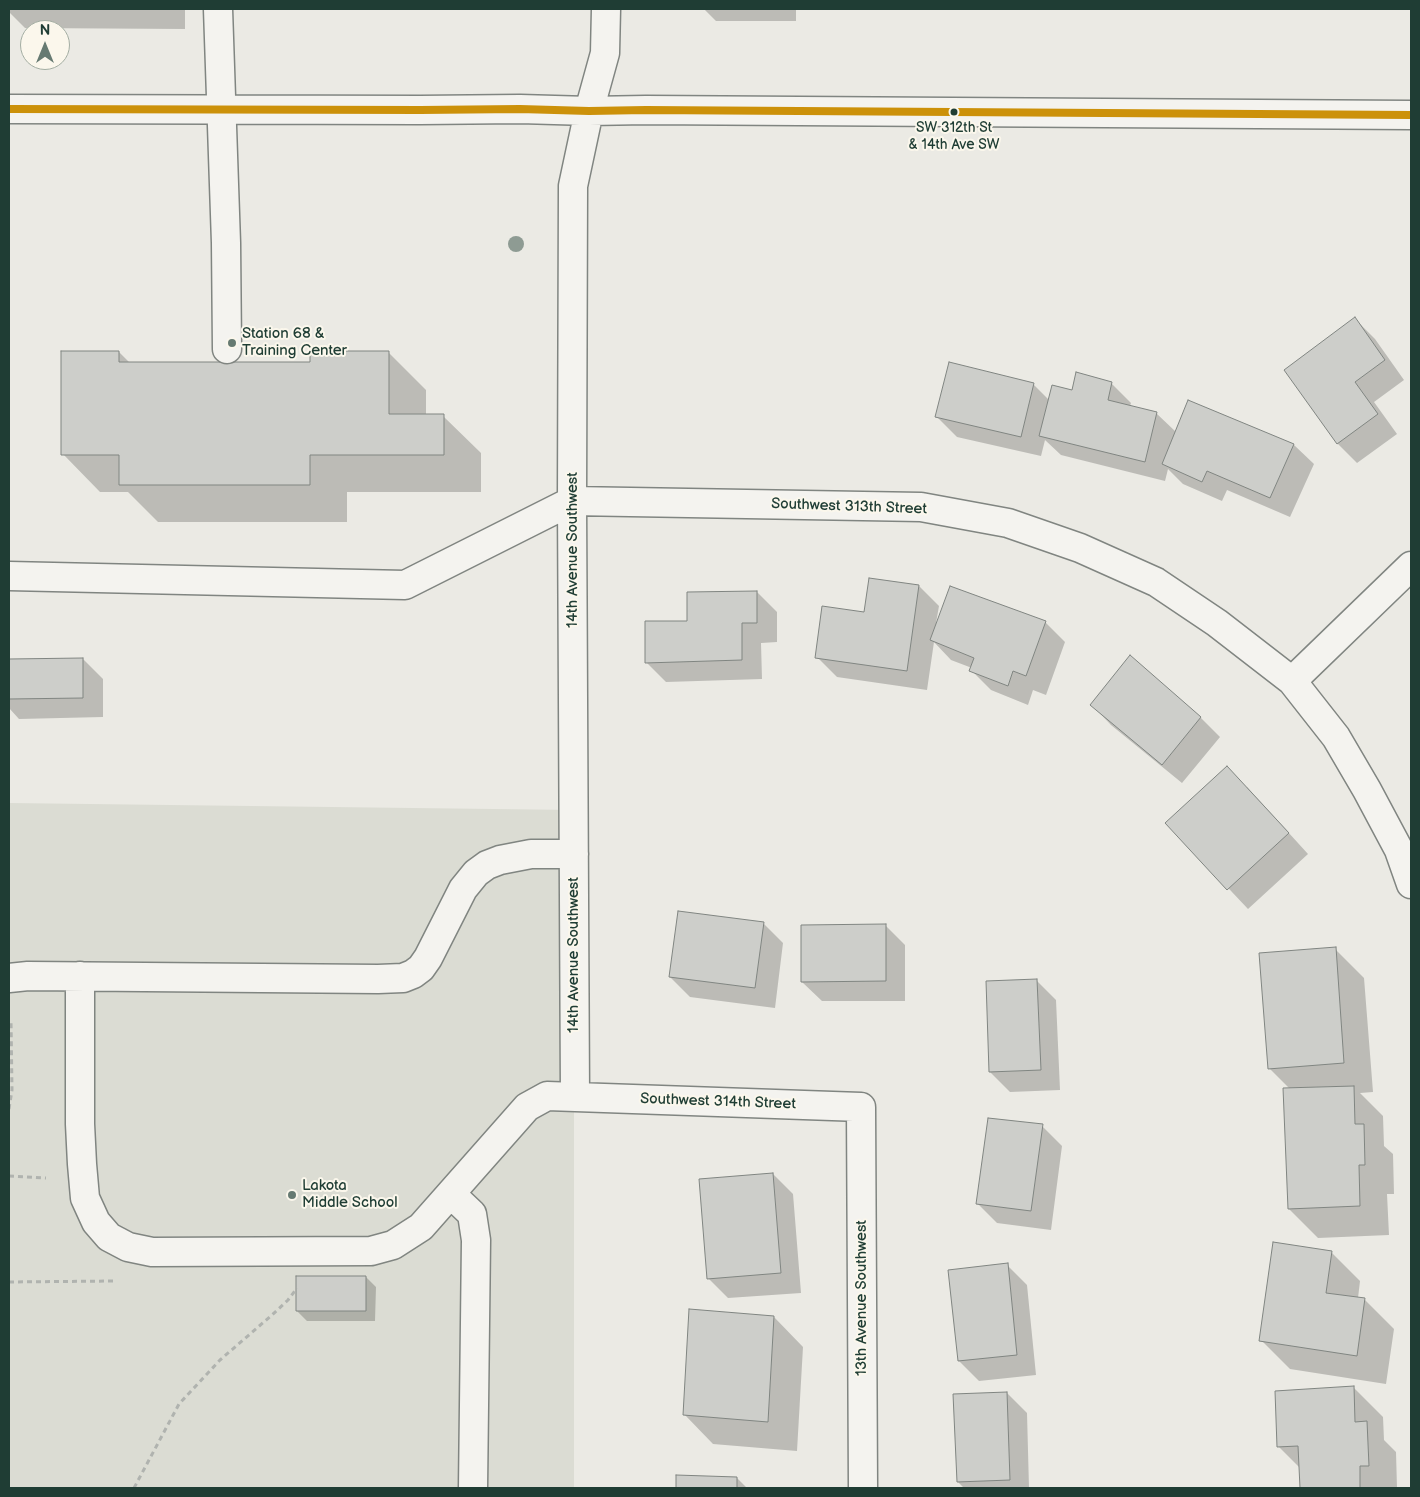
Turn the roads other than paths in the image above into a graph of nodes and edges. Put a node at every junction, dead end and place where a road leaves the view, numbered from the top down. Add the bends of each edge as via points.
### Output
1 (218, 9) edge
2 (606, 9) edge
3 (9, 109) edge
4 (220, 110) junction
5 (589, 111) junction
6 (1411, 115) edge
7 (227, 349) dead end
8 (572, 501) junction
9 (1411, 566) edge
10 (9, 576) edge
11 (1292, 681) junction
12 (574, 854) junction
13 (1411, 884) edge
14 (80, 976) junction
15 (9, 978) edge
16 (575, 1096) junction
17 (861, 1107) joint
18 (451, 1194) junction
19 (473, 1488) edge
20 (863, 1488) edge

1 - 4 street
2 - 5 street, 14th Avenue Southwest via 605,53
3 - 4 street
4 - 5 street
4 - 7 street
5 - 6 street
5 - 8 street, 14th Avenue Southwest via 574,186
8 - 10 street via 405,585
8 - 11 street, Southwest 313th Street via 921,508 1008,523 1080,548 1156,582 1217,623
8 - 12 street, 14th Avenue Southwest
9 - 11 street
11 - 13 street, Southwest 313th Street via 1336,737 1363,783 1399,850
12 - 14 street via 531,854 486,865 463,889 421,968 403,978
12 - 16 street, 14th Avenue Southwest
14 - 15 street
14 - 18 street, Southwest 314th Street via 80,1124 85,1198 96,1222 110,1237 128,1248 152,1252 371,1251 393,1245 421,1227
16 - 17 street, Southwest 314th Street
16 - 18 street, Southwest 314th Street via 547,1096 527,1107
17 - 20 street, 13th Avenue Southwest
18 - 19 street via 472,1214 476,1240

